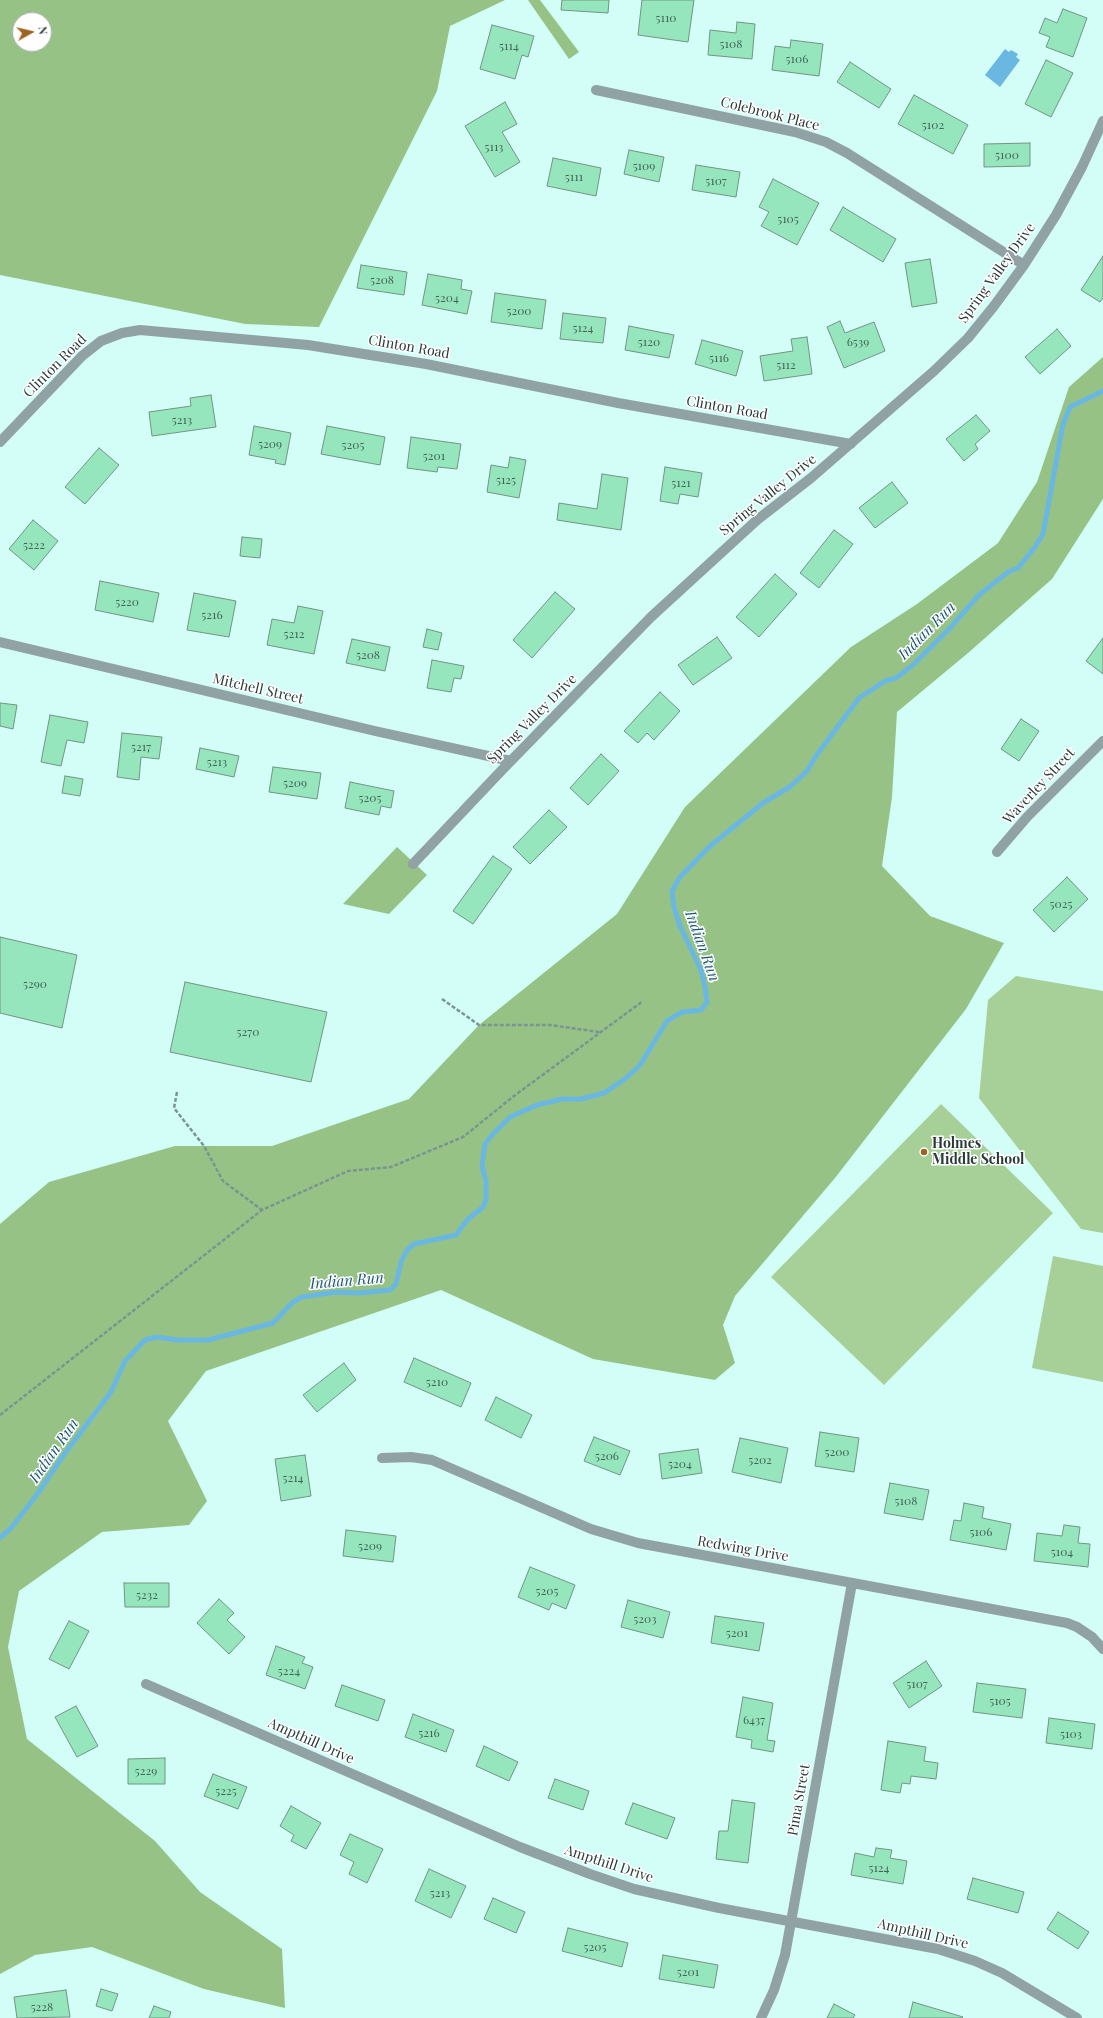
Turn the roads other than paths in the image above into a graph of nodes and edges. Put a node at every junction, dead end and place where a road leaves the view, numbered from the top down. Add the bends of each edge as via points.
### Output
1 (596, 90) dead end
2 (1103, 121) edge
3 (1024, 265) junction
4 (0, 442) edge
5 (851, 444) junction
6 (0, 642) edge
7 (1103, 741) edge
8 (511, 760) junction
9 (997, 852) dead end
10 (413, 864) dead end
11 (382, 1458) dead end
12 (852, 1583) junction
13 (1103, 1649) edge
14 (146, 1684) dead end
15 (791, 1921) junction
16 (761, 2018) edge
17 (1077, 2018) edge

1 - 3 street, Colebrook Place via 795,132 826,142
2 - 3 street, Spring Valley Drive via 1056,215
3 - 5 street, Spring Valley Drive via 968,338 934,372
4 - 5 street, Clinton Road via 82,356 101,341 140,330 316,346 426,364 618,403
5 - 8 street, Spring Valley Drive via 757,520 651,617
6 - 8 street, Mitchell Street via 375,731
7 - 9 street, Waverley Street via 1027,817
8 - 10 street, Spring Valley Drive
11 - 12 street, Redwing Drive via 411,1457 432,1460 613,1537 684,1553
12 - 13 street, Redwing Drive via 1067,1623 1092,1637
12 - 15 street, Pima Street
14 - 15 street, Ampthill Drive via 520,1847 590,1874 634,1889
15 - 16 street, Pima Street via 785,1955 774,1990
15 - 17 street, Ampthill Drive via 938,1949 975,1961 1002,1973

